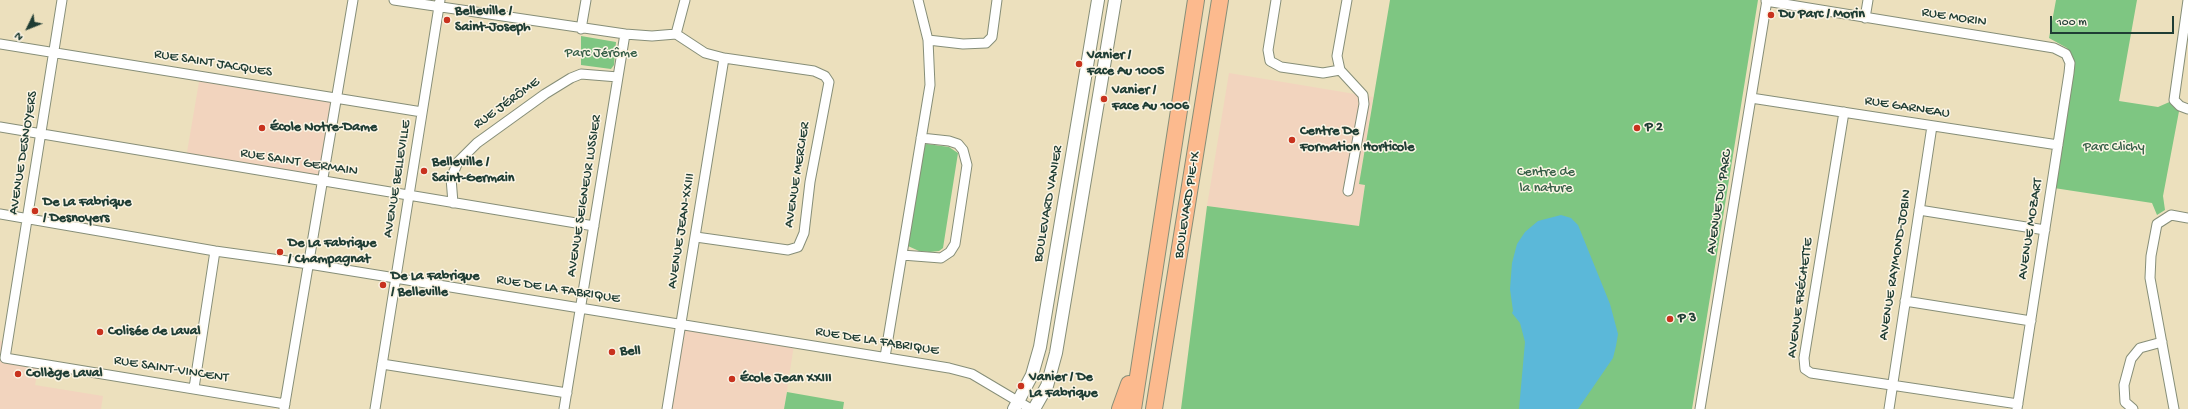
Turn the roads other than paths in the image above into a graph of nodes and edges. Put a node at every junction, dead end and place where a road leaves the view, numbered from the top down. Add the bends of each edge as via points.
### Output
1 (62, 0) edge
2 (354, 0) edge
3 (394, 0) edge
4 (586, 0) edge
5 (685, 0) edge
6 (918, 0) edge
7 (996, 0) edge
8 (1098, 0) edge
9 (1115, 0) edge
10 (1196, 0) edge
11 (1220, 0) edge
12 (1276, 0) edge
13 (1347, 0) edge
14 (1766, 0) edge
15 (1868, 0) edge
16 (2188, 0) edge
17 (440, 4) edge
18 (1865, 18) junction
19 (582, 29) junction
20 (625, 34) junction
21 (676, 34) junction
22 (928, 40) junction
23 (0, 44) edge
24 (54, 53) junction
25 (2066, 54) joint
26 (724, 58) junction
27 (1340, 70) junction
28 (618, 77) junction
29 (337, 98) junction
30 (1751, 98) junction
31 (2188, 109) edge
32 (422, 112) junction
33 (1844, 112) junction
34 (1932, 126) junction
35 (0, 127) edge
36 (41, 134) junction
37 (921, 138) junction
38 (2058, 145) junction
39 (323, 181) junction
40 (1348, 191) dead end
41 (409, 196) junction
42 (453, 203) junction
43 (1919, 210) junction
44 (0, 214) edge
45 (27, 218) junction
46 (2188, 218) edge
47 (594, 226) junction
48 (2045, 230) junction
49 (696, 237) junction
50 (215, 251) junction
51 (902, 255) junction
52 (309, 264) junction
53 (396, 278) junction
54 (1905, 301) junction
55 (581, 308) junction
56 (2031, 321) junction
57 (680, 324) junction
58 (4, 342) edge
59 (2162, 342) junction
60 (1141, 350) junction
61 (5, 358) joint
62 (885, 358) junction
63 (382, 364) junction
64 (1892, 386) junction
65 (194, 388) junction
66 (567, 393) junction
67 (1017, 406) edge
68 (2018, 406) edge
69 (285, 407) edge
70 (375, 409) edge
71 (564, 409) edge
72 (667, 409) edge
73 (1031, 409) edge
74 (1034, 409) edge
75 (1120, 409) edge
76 (1133, 409) edge
77 (1154, 409) edge
78 (1700, 409) edge
79 (1889, 409) edge
80 (2133, 409) edge
81 (2174, 409) edge

1 - 24 street, AVENUE DESNOYERS
2 - 29 street
3 - 17 street
4 - 19 street
5 - 21 street
6 - 22 street
7 - 22 street via 992,37 986,42 964,44
8 - 67 street, BOULEVARD VANIER via 1040,347 1032,375
9 - 74 street via 1056,353 1047,386
10 - 60 highway, BOULEVARD PIE-IX
11 - 77 highway, BOULEVARD PIE-IX
12 - 27 street via 1268,50 1270,60 1281,67 1323,73
13 - 27 street via 1338,56
14 - 18 street, RUE MORIN
14 - 30 street, AVENUE DU PARC
15 - 18 street
16 - 31 street via 2174,100
17 - 19 street
17 - 32 street, AVENUE BELLEVILLE
18 - 25 street, RUE MORIN via 2054,48
19 - 20 street
20 - 21 street
20 - 28 street, AVENUE SEIGNEUR LUSSIER
21 - 26 street via 705,52
22 - 37 street via 930,84
23 - 24 street, RUE SAINT JACQUES
24 - 29 street, RUE SAINT JACQUES
24 - 36 street, AVENUE DESNOYERS
25 - 38 street, AVENUE MOZART via 2070,63
26 - 49 street, AVENUE JEAN-XXIII
26 - 49 street, AVENUE MERCIER via 814,71 825,76 829,82 810,182 804,233 798,246 788,250
27 - 40 street via 1363,95 1364,104
28 - 42 street, RUE JÉRÔME via 581,74 571,78 477,143 458,162 451,178
28 - 47 street, AVENUE SEIGNEUR LUSSIER
29 - 32 street, RUE SAINT JACQUES
29 - 39 street
30 - 33 street, RUE GARNEAU
30 - 78 street, AVENUE DU PARC
32 - 41 street, AVENUE BELLEVILLE
33 - 34 street, RUE GARNEAU
33 - 64 street, AVENUE FRÉCHETTE via 1804,358 1806,369 1810,373
34 - 38 street, RUE GARNEAU
34 - 43 street, AVENUE RAYMOND-JOBIN
35 - 36 street, RUE SAINT GERMAIN
36 - 39 street, RUE SAINT GERMAIN
36 - 45 street, AVENUE DESNOYERS
37 - 51 street
37 - 51 street via 949,141 958,144 963,150 967,165 955,244 950,252 941,258
38 - 48 street, AVENUE MOZART
39 - 41 street, RUE SAINT GERMAIN
39 - 52 street
41 - 42 street, RUE SAINT GERMAIN
41 - 53 street, AVENUE BELLEVILLE
42 - 47 street, RUE SAINT GERMAIN
43 - 48 street
43 - 54 street, AVENUE RAYMOND-JOBIN
44 - 45 street, RUE DE LA FABRIQUE
45 - 50 street, RUE DE LA FABRIQUE
45 - 58 street, AVENUE DESNOYERS
46 - 59 street via 2171,215 2157,224 2150,278
47 - 55 street, AVENUE SEIGNEUR LUSSIER
48 - 56 street, AVENUE MOZART
49 - 57 street, AVENUE JEAN-XXIII
50 - 52 street, RUE DE LA FABRIQUE
50 - 65 street
51 - 62 street
52 - 53 street, RUE DE LA FABRIQUE
52 - 69 street
53 - 55 street, RUE DE LA FABRIQUE
53 - 63 street, AVENUE BELLEVILLE
54 - 56 street
54 - 64 street, AVENUE RAYMOND-JOBIN
55 - 57 street, RUE DE LA FABRIQUE
55 - 66 street, AVENUE SEIGNEUR LUSSIER
56 - 68 street, AVENUE MOZART
57 - 62 street, RUE DE LA FABRIQUE
57 - 72 street, AVENUE JEAN-XXIII
58 - 61 street, AVENUE DESNOYERS
59 - 80 street via 2140,348 2131,359 2124,385 2125,402
59 - 81 street
60 - 75 highway
60 - 76 highway, BOULEVARD PIE-IX
61 - 65 street, RUE SAINT-VINCENT
62 - 67 street, RUE DE LA FABRIQUE via 972,374
63 - 66 street
63 - 70 street, AVENUE BELLEVILLE
64 - 68 street, AVENUE FRÉCHETTE
64 - 79 street, AVENUE RAYMOND-JOBIN
65 - 69 street, RUE SAINT-VINCENT
66 - 71 street, AVENUE SEIGNEUR LUSSIER
67 - 73 street, RUE DE LA FABRIQUE

